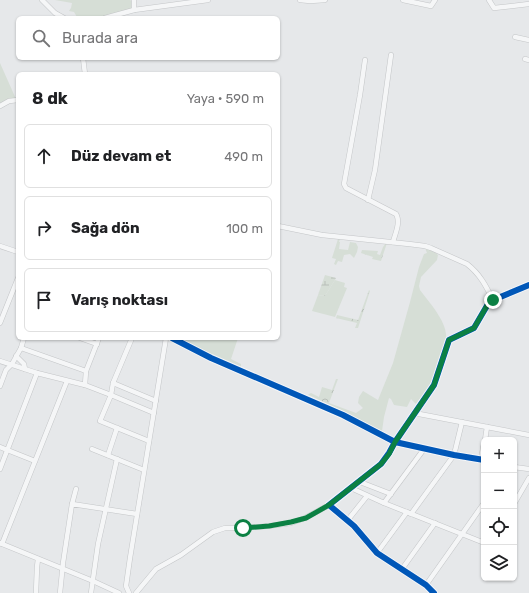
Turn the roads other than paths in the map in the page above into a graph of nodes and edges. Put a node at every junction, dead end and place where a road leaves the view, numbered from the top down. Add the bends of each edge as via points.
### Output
1 (42, 0) edge
2 (134, 0) edge
3 (208, 0) edge
4 (300, 0) edge
5 (325, 0) edge
6 (403, 0) edge
7 (435, 0) edge
8 (489, 0) edge
9 (529, 4) edge
10 (134, 10) junction
11 (61, 16) edge
12 (112, 16) edge
13 (516, 37) dead end
14 (529, 40) edge
15 (391, 55) dead end
16 (83, 60) edge
17 (365, 60) dead end
18 (85, 72) edge
19 (16, 100) edge
20 (0, 106) edge
21 (368, 200) junction
22 (280, 226) edge
23 (393, 242) junction
24 (0, 246) edge
25 (16, 251) edge
26 (16, 283) edge
27 (529, 285) edge
28 (493, 300) junction
29 (0, 323) edge
30 (23, 340) edge
31 (86, 340) edge
32 (98, 340) edge
33 (131, 340) edge
34 (166, 340) edge
35 (176, 340) edge
36 (97, 344) junction
37 (20, 348) junction
38 (16, 356) junction
39 (0, 361) edge
40 (12, 364) junction
41 (25, 369) junction
42 (86, 371) junction
43 (37, 373) junction
44 (67, 381) junction
45 (113, 383) junction
46 (85, 385) junction
47 (0, 386) edge
48 (111, 395) junction
49 (156, 401) junction
50 (154, 412) junction
51 (414, 413) junction
52 (462, 422) junction
53 (487, 427) junction
54 (117, 428) junction
55 (529, 435) edge
56 (485, 437) edge
57 (149, 441) junction
58 (395, 442) junction
59 (0, 447) edge
60 (92, 448) dead end
61 (424, 449) junction
62 (7, 450) junction
63 (108, 455) junction
64 (454, 455) junction
65 (117, 459) junction
66 (481, 459) edge
67 (35, 461) junction
68 (517, 467) edge
69 (0, 468) edge
70 (529, 469) edge
71 (144, 470) junction
72 (529, 478) edge
73 (360, 482) junction
74 (351, 488) junction
75 (76, 489) dead end
76 (391, 494) junction
77 (367, 496) junction
78 (517, 499) edge
79 (384, 503) junction
80 (72, 504) junction
81 (329, 505) junction
82 (481, 507) edge
83 (105, 509) junction
84 (409, 513) junction
85 (137, 514) junction
86 (347, 521) junction
87 (435, 523) junction
88 (462, 535) junction
89 (481, 542) edge
90 (1, 544) edge
91 (377, 553) junction
92 (38, 559) junction
93 (62, 569) junction
94 (402, 569) junction
95 (93, 581) junction
96 (426, 586) junction
97 (36, 593) edge
98 (60, 593) edge
99 (91, 593) edge
100 (119, 593) edge
101 (129, 593) edge
102 (136, 593) edge
103 (434, 593) edge

1 - 11 street
2 - 10 street
3 - 10 street
4 - 5 street
6 - 7 street via 431,6
8 - 9 street via 494,8
10 - 12 street
13 - 14 street
15 - 21 street via 375,170
16 - 18 street
17 - 21 street via 344,184 346,188
19 - 20 street
21 - 23 street via 398,217
22 - 23 street via 322,235
23 - 28 street via 431,248 467,264 481,277
24 - 25 street
26 - 29 street
27 - 28 street
28 - 51 street via 474,328 449,340 434,385
30 - 37 street
31 - 36 street
32 - 36 street
33 - 45 street
34 - 49 street
35 - 58 street via 211,358 343,415
36 - 42 street
37 - 38 street
37 - 42 street
38 - 40 street
38 - 41 street via 24,364
39 - 40 street
40 - 41 street
40 - 47 street via 6,370
41 - 43 street
42 - 46 street
43 - 44 street
43 - 62 street
44 - 46 street
44 - 67 street
45 - 48 street
45 - 49 street
46 - 48 street
48 - 50 street
48 - 54 street via 100,422
49 - 50 street
50 - 57 street
51 - 52 street
51 - 58 street
52 - 53 street
52 - 64 street
53 - 55 street
53 - 56 street
54 - 57 street
54 - 63 street
57 - 71 street
58 - 61 street
58 - 73 street via 381,464
59 - 62 street
60 - 63 street
61 - 64 street
61 - 76 street
62 - 67 street
62 - 69 street
63 - 65 street
64 - 66 street
64 - 84 street
65 - 71 street
65 - 83 street
67 - 90 street
68 - 70 street
71 - 85 street
72 - 78 street
73 - 74 street
73 - 76 street
74 - 77 street
74 - 81 street
75 - 80 street
76 - 79 street
77 - 79 street
77 - 86 street
79 - 84 street
80 - 83 street
80 - 93 street
81 - 86 street
81 - 102 street via 306,518 291,522 225,528 213,532 156,569
82 - 88 street
83 - 85 street
83 - 95 street
84 - 87 street
84 - 91 street
85 - 101 street via 126,586
86 - 91 street
87 - 88 street
87 - 94 street
88 - 89 street
88 - 96 street
90 - 92 street
91 - 94 street
92 - 93 street
92 - 97 street
93 - 95 street
93 - 98 street
94 - 96 street
95 - 99 street
95 - 100 street
96 - 103 street

